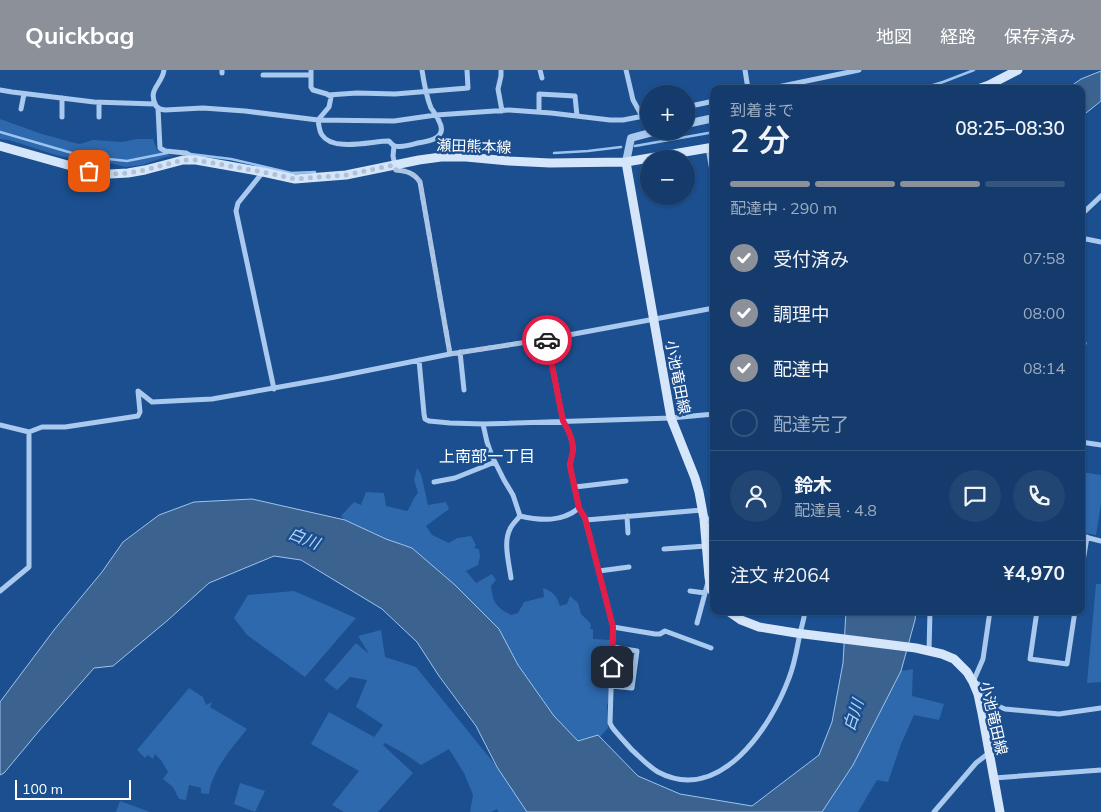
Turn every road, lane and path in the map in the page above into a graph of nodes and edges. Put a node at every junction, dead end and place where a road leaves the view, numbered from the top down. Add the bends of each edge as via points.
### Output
1 (164, 70) edge
2 (422, 70) edge
3 (467, 70) edge
4 (501, 70) edge
5 (540, 70) edge
6 (626, 70) edge
7 (745, 70) edge
8 (859, 70) edge
9 (1018, 70) edge
10 (311, 72) edge
11 (838, 72) edge
12 (263, 75) dead end
13 (542, 78) dead end
14 (747, 85) edge
15 (784, 85) edge
16 (989, 85) edge
17 (0, 90) edge
18 (426, 92) junction
19 (24, 94) junction
20 (328, 94) junction
21 (62, 98) junction
22 (710, 101) edge
23 (100, 102) junction
24 (695, 105) edge
25 (156, 106) junction
26 (21, 109) dead end
27 (502, 111) junction
28 (539, 112) junction
29 (640, 112) edge
30 (436, 115) junction
31 (577, 116) junction
32 (640, 116) edge
33 (62, 117) dead end
34 (99, 118) dead end
35 (710, 119) edge
36 (318, 120) junction
37 (695, 122) edge
38 (640, 136) edge
39 (0, 146) edge
40 (394, 146) junction
41 (710, 148) edge
42 (196, 160) junction
43 (626, 162) junction
44 (394, 165) junction
45 (263, 172) junction
46 (1101, 196) edge
47 (1085, 211) edge
48 (1085, 239) edge
49 (1101, 242) edge
50 (710, 309) edge
51 (653, 318) junction
52 (547, 339) junction
53 (460, 352) junction
54 (450, 354) junction
55 (419, 360) junction
56 (274, 388) junction
57 (464, 390) dead end
58 (710, 414) edge
59 (671, 418) junction
60 (563, 421) junction
61 (483, 424) junction
62 (0, 425) edge
63 (29, 432) junction
64 (1085, 443) edge
65 (1101, 445) edge
66 (495, 462) junction
67 (434, 482) dead end
68 (626, 482) dead end
69 (575, 488) junction
70 (579, 508) junction
71 (703, 514) junction
72 (520, 516) junction
73 (626, 516) junction
74 (710, 517) edge
75 (586, 520) junction
76 (628, 533) dead end
77 (1085, 536) edge
78 (1101, 541) edge
79 (706, 546) junction
80 (664, 550) dead end
81 (628, 567) dead end
82 (599, 571) junction
83 (511, 578) dead end
84 (710, 583) edge
85 (0, 591) edge
86 (690, 591) dead end
87 (709, 593) edge
88 (733, 615) edge
89 (805, 615) edge
90 (930, 615) edge
91 (989, 615) edge
92 (1036, 615) edge
93 (1074, 615) edge
94 (697, 623) dead end
95 (613, 627) junction
96 (800, 633) junction
97 (612, 647) junction
98 (712, 648) dead end
99 (929, 651) junction
100 (973, 682) junction
101 (611, 686) junction
102 (1101, 708) edge
103 (989, 753) junction
104 (1101, 770) edge
105 (994, 778) junction
106 (934, 812) edge
107 (1000, 812) edge

1 - 25 street via 153,92
2 - 18 street
3 - 18 street via 468,88
4 - 27 street via 498,89
5 - 13 street
6 - 29 street
7 - 14 street
8 - 11 street
9 - 16 main road
10 - 12 street
10 - 20 street via 313,90
11 - 15 street
17 - 19 street
18 - 20 street
18 - 30 street
19 - 21 street
19 - 26 street
20 - 36 street via 330,105
21 - 23 street
21 - 33 street
22 - 24 street
23 - 25 street
23 - 34 street
25 - 36 street via 170,110 203,108
25 - 42 street via 160,148 186,153
27 - 28 street
27 - 30 street
28 - 31 street
28 - 31 street via 539,94 574,96
30 - 36 street via 394,121
30 - 40 street via 441,128 437,138
31 - 32 street via 623,120
35 - 37 street
36 - 40 street via 320,133 331,142 389,141
38 - 43 street via 631,138
39 - 42 main road, 瀬田熊本線 via 110,174
40 - 44 street
41 - 43 main road, 瀬田熊本線
42 - 45 main road, 瀬田熊本線
43 - 44 main road, 瀬田熊本線 via 550,163 441,157
43 - 51 main road, 小池竜田線
44 - 45 main road, 瀬田熊本線 via 346,175 295,179
44 - 54 street via 396,170 411,173 420,182
45 - 56 street via 236,211
46 - 47 street
48 - 49 street
50 - 51 street
51 - 52 street
51 - 59 main road, 小池竜田線
52 - 53 street
52 - 60 street
53 - 54 street
53 - 57 street
54 - 55 street
55 - 56 street
55 - 61 street via 425,419
56 - 63 street via 212,399 152,402 138,391 138,416 66,427 42,427
58 - 59 street
59 - 60 street
59 - 71 main road, 小池竜田線 via 695,478
60 - 61 street
60 - 69 street via 573,448 570,466
61 - 66 street
62 - 63 street
63 - 85 street via 29,567
64 - 65 street
66 - 67 street via 455,478
66 - 72 street
68 - 69 street
69 - 70 street
70 - 72 street via 557,519
70 - 75 street
71 - 73 street
71 - 74 street
71 - 79 main road, 小池竜田線
72 - 83 street via 508,534
73 - 75 street
73 - 76 street
75 - 82 street
77 - 78 street
79 - 80 street
79 - 84 main road, 小池竜田線
81 - 82 street
82 - 95 street
86 - 87 street
87 - 94 street
88 - 96 main road, 小池竜田線 via 759,627
89 - 96 street
90 - 99 street
91 - 100 street via 983,659
92 - 93 street via 1030,659 1067,664
95 - 97 street
95 - 98 street via 655,634 665,631
96 - 99 main road, 小池竜田線
96 - 101 street via 789,678 760,734 736,760 708,776 690,779 671,777 640,758 610,723
97 - 101 street
97 - 101 street via 637,651 632,688
99 - 100 main road, 小池竜田線 via 954,659
100 - 102 street via 981,685 993,704 1005,709 1058,714
100 - 103 main road, 小池竜田線
103 - 105 main road, 小池竜田線
103 - 106 street
104 - 105 street
105 - 107 main road, 小池竜田線

